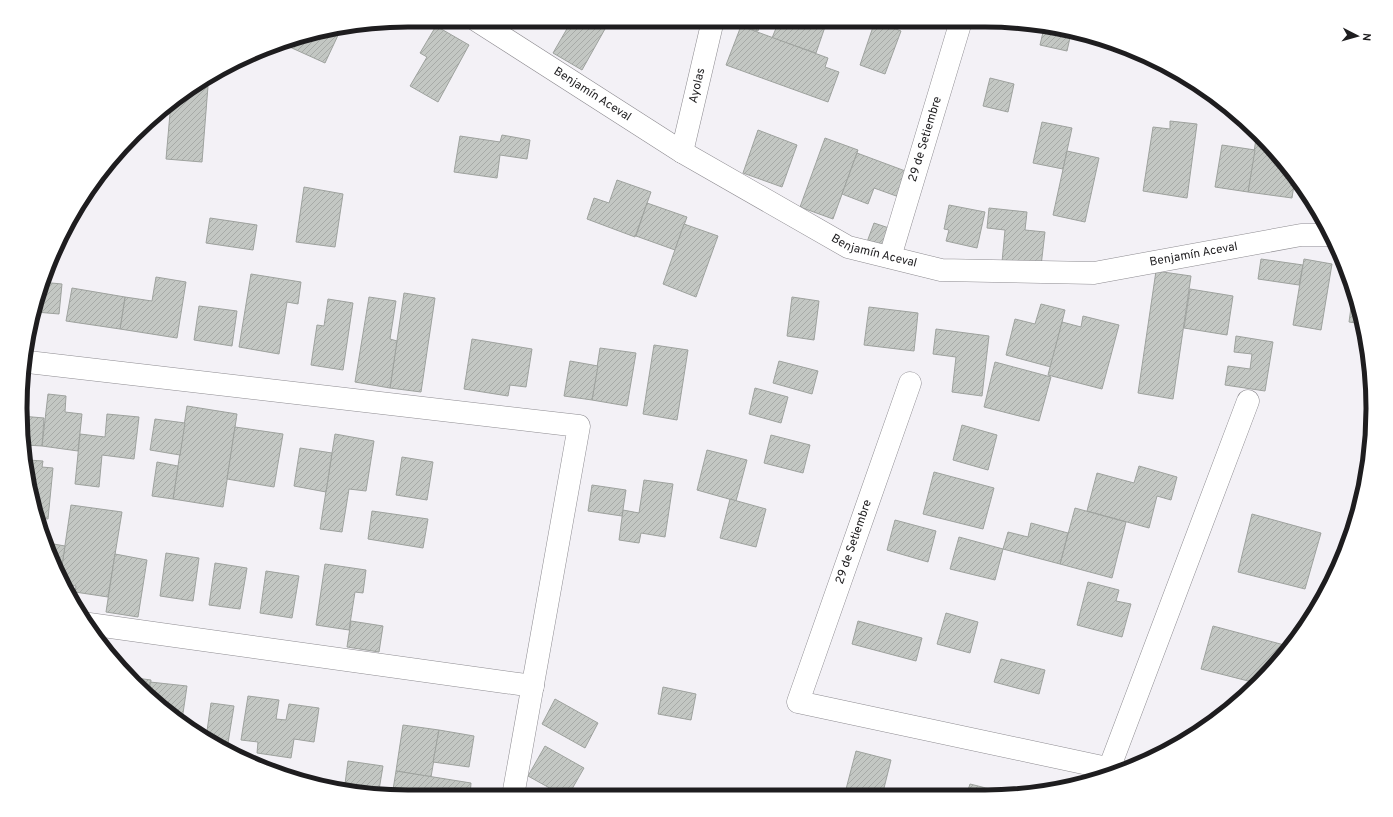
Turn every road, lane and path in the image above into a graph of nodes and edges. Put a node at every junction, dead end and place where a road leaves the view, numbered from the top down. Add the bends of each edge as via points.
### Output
1 (487, 27) edge
2 (711, 27) edge
3 (959, 27) edge
4 (682, 152) junction
5 (1324, 235) edge
6 (890, 257) junction
7 (30, 362) edge
8 (910, 383) dead end
9 (1248, 401) dead end
10 (94, 625) edge
11 (533, 686) junction
12 (1114, 767) edge
13 (1105, 771) edge
14 (514, 790) edge

1 - 4 street, Benjamín Aceval
2 - 4 street, Ayolas
3 - 6 street, 29 de Setiembre
4 - 6 street, Benjamín Aceval via 848,247
5 - 6 street, Benjamín Aceval via 1301,235 1094,273 940,270
7 - 11 street via 579,426
8 - 13 street, 29 de Setiembre via 798,702
9 - 12 street
10 - 11 street
11 - 14 street

